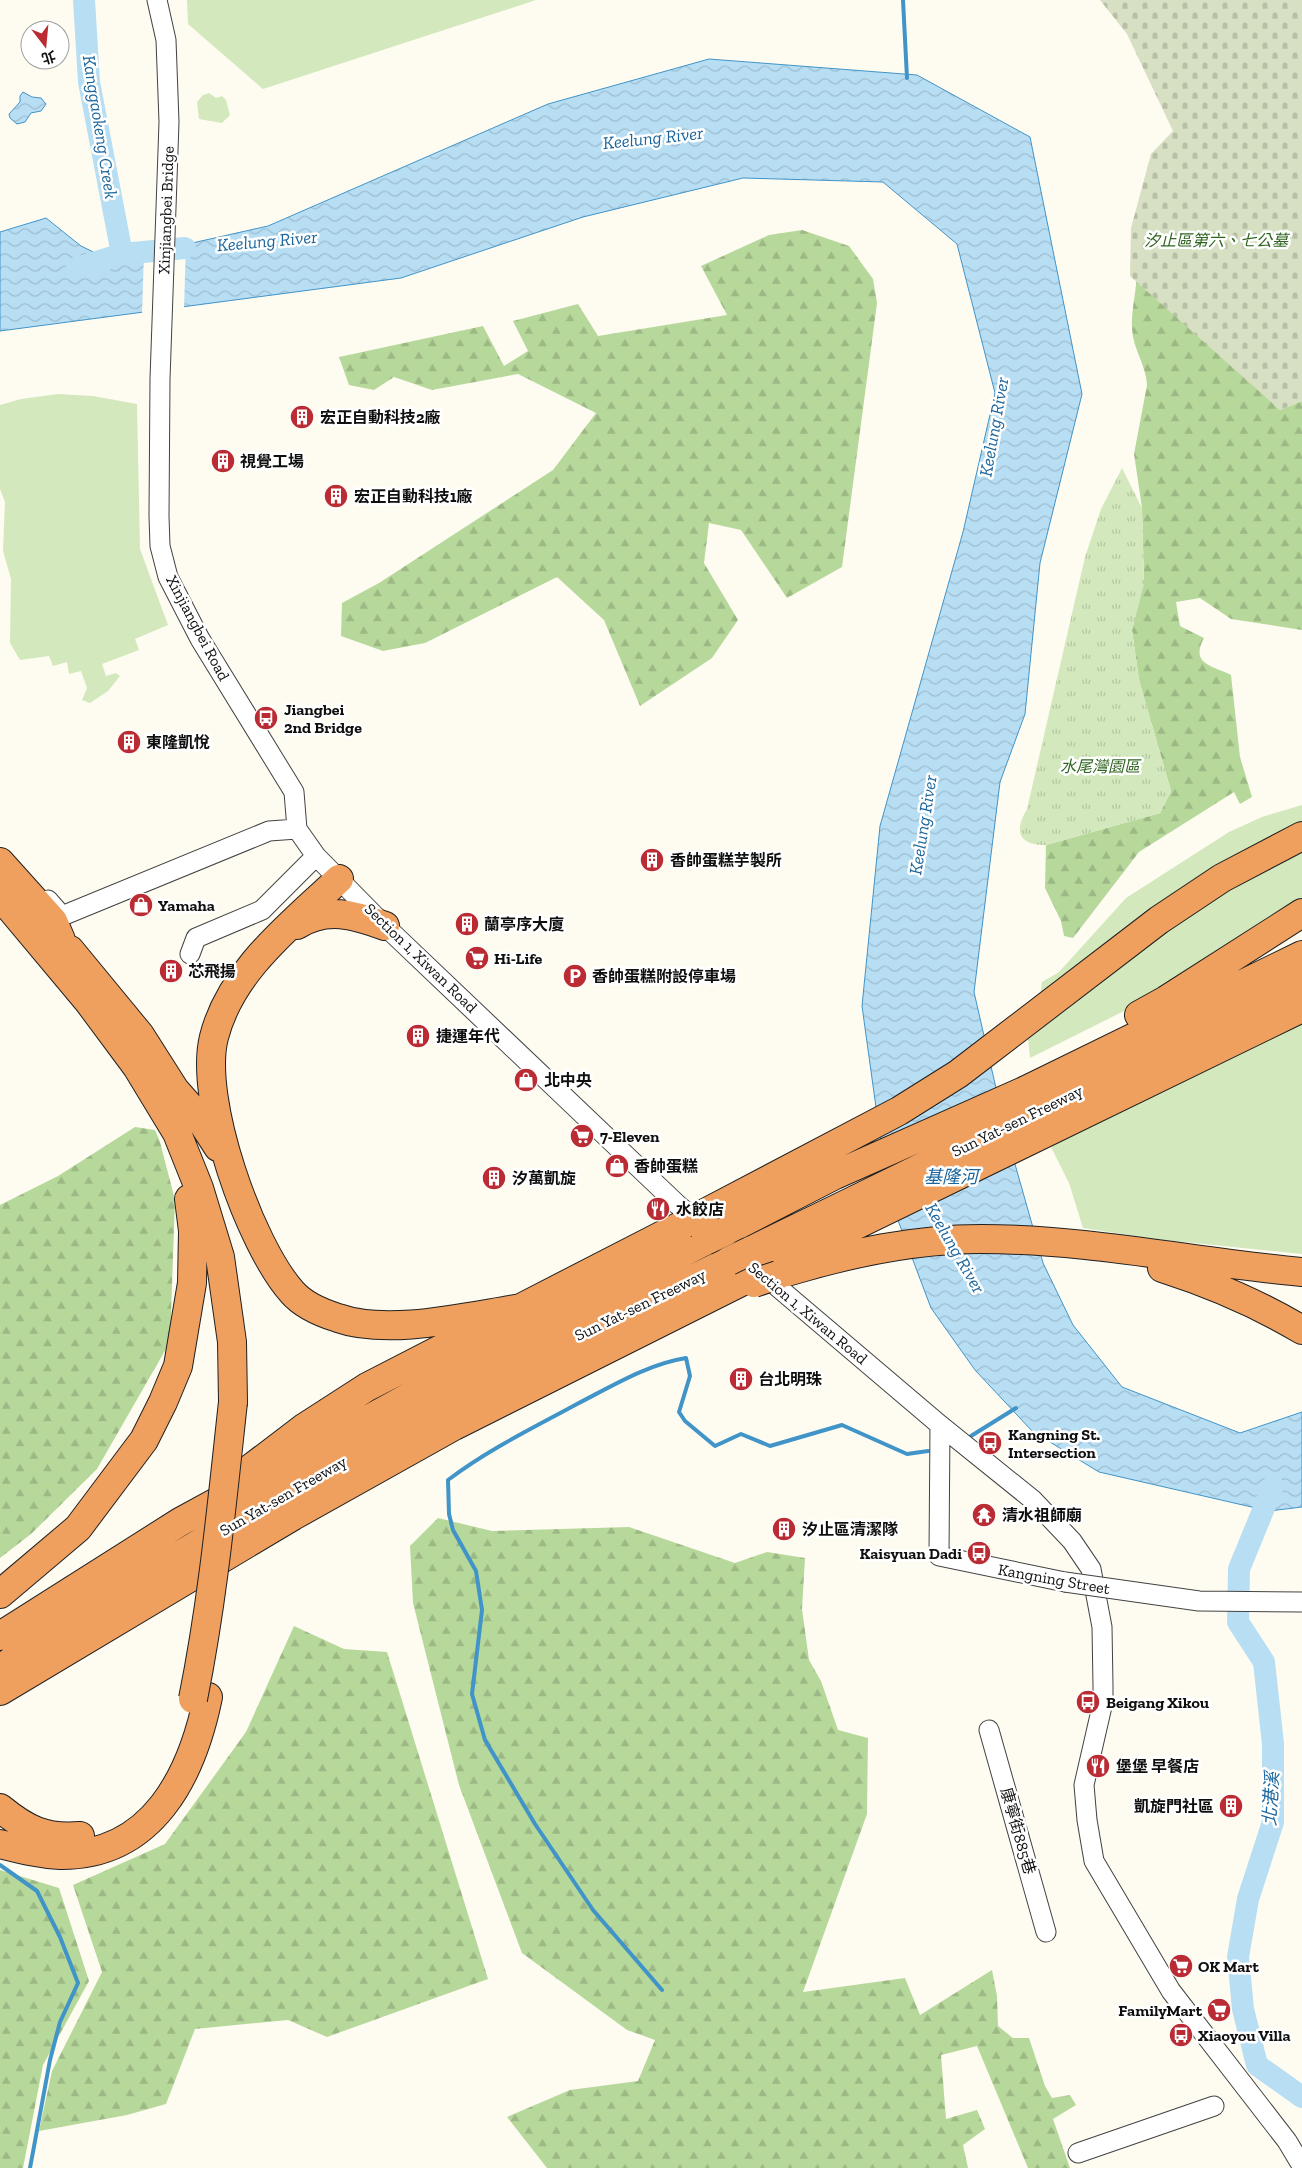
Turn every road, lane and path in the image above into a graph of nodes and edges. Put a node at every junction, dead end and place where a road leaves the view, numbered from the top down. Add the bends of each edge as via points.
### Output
1 (157, 0) edge
2 (160, 380) joint
3 (297, 829) junction
4 (1302, 836) edge
5 (0, 847) edge
6 (316, 856) junction
7 (0, 862) edge
8 (339, 879) junction
9 (0, 881) edge
10 (0, 896) edge
11 (1302, 913) edge
12 (386, 926) junction
13 (281, 935) junction
14 (61, 940) junction
15 (190, 954) dead end
16 (1302, 955) edge
17 (1302, 982) edge
18 (1302, 1008) edge
19 (167, 1098) junction
20 (1029, 1104) junction
21 (228, 1163) junction
22 (1084, 1246) junction
23 (755, 1269) junction
24 (1302, 1272) edge
25 (522, 1308) junction
26 (1302, 1330) edge
27 (940, 1425) junction
28 (180, 1522) junction
29 (0, 1594) edge
30 (1302, 1602) edge
31 (0, 1636) edge
32 (72, 1648) junction
33 (0, 1669) edge
34 (0, 1691) edge
35 (201, 1698) junction
36 (0, 1713) edge
37 (989, 1730) dead end
38 (0, 1808) edge
39 (0, 1844) edge
40 (1046, 1932) dead end
41 (1214, 2106) dead end
42 (1078, 2153) dead end
43 (1302, 2166) edge

1 - 2 street, Xinjiangbei Bridge via 166,40 169,122
2 - 3 street, Xinjiangbei Road via 159,531 168,577 200,639 294,792
3 - 5 street via 269,831 62,916
3 - 6 street, Section 1, Xiwan Road
4 - 25 highway via 1222,878 1159,920 958,1074 853,1136
6 - 8 street, Section 1, Xiwan Road
6 - 15 street via 262,910 196,938
7 - 14 highway via 53,921
8 - 12 street, Section 1, Xiwan Road
8 - 13 highway
9 - 14 highway via 39,924
10 - 19 highway via 88,1001 136,1067
11 - 20 highway via 1166,1000
12 - 13 highway via 353,914 321,914
12 - 27 street, Section 1, Xiwan Road via 678,1206 786,1293
13 - 21 highway via 264,950 243,979 226,1007 214,1038 210,1071 212,1089
14 - 19 highway via 140,1035
16 - 20 highway, Sun Yat-sen Freeway
17 - 20 highway, Sun Yat-sen Freeway
18 - 20 highway
19 - 21 highway via 198,1116
19 - 29 highway via 186,1181 193,1231 192,1284 178,1366 144,1440 78,1528
19 - 35 highway, bridge via 220,1257 240,1406 207,1632
20 - 23 highway, Sun Yat-sen Freeway
20 - 28 highway, Sun Yat-sen Freeway via 835,1176 462,1368
21 - 25 highway via 266,1256 293,1294 315,1309 340,1319 375,1324 421,1323
22 - 23 highway via 980,1239 911,1244
22 - 24 highway
22 - 26 highway via 1207,1282 1264,1307
23 - 32 highway via 704,1302 454,1426 293,1516
23 - 33 highway, Sun Yat-sen Freeway via 462,1395 239,1520 73,1619
25 - 28 highway via 367,1387 305,1427
27 - 30 street, Kangning Street, bridge via 939,1556 1065,1582 1199,1601
27 - 43 street, Section 1, Xiwan Road via 1033,1500 1072,1541 1091,1569 1102,1627 1103,1686 1103,1702 1084,1785 1094,1861 1171,1991 1287,2141
28 - 31 highway, Sun Yat-sen Freeway
32 - 34 highway
32 - 36 highway via 19,1691
35 - 38 highway via 171,1764 144,1804 111,1828 97,1834 54,1837 36,1832
35 - 39 highway via 201,1728 184,1774 166,1803 140,1828 120,1841 82,1853 40,1853
37 - 40 street, 康寧街885巷
41 - 42 street

